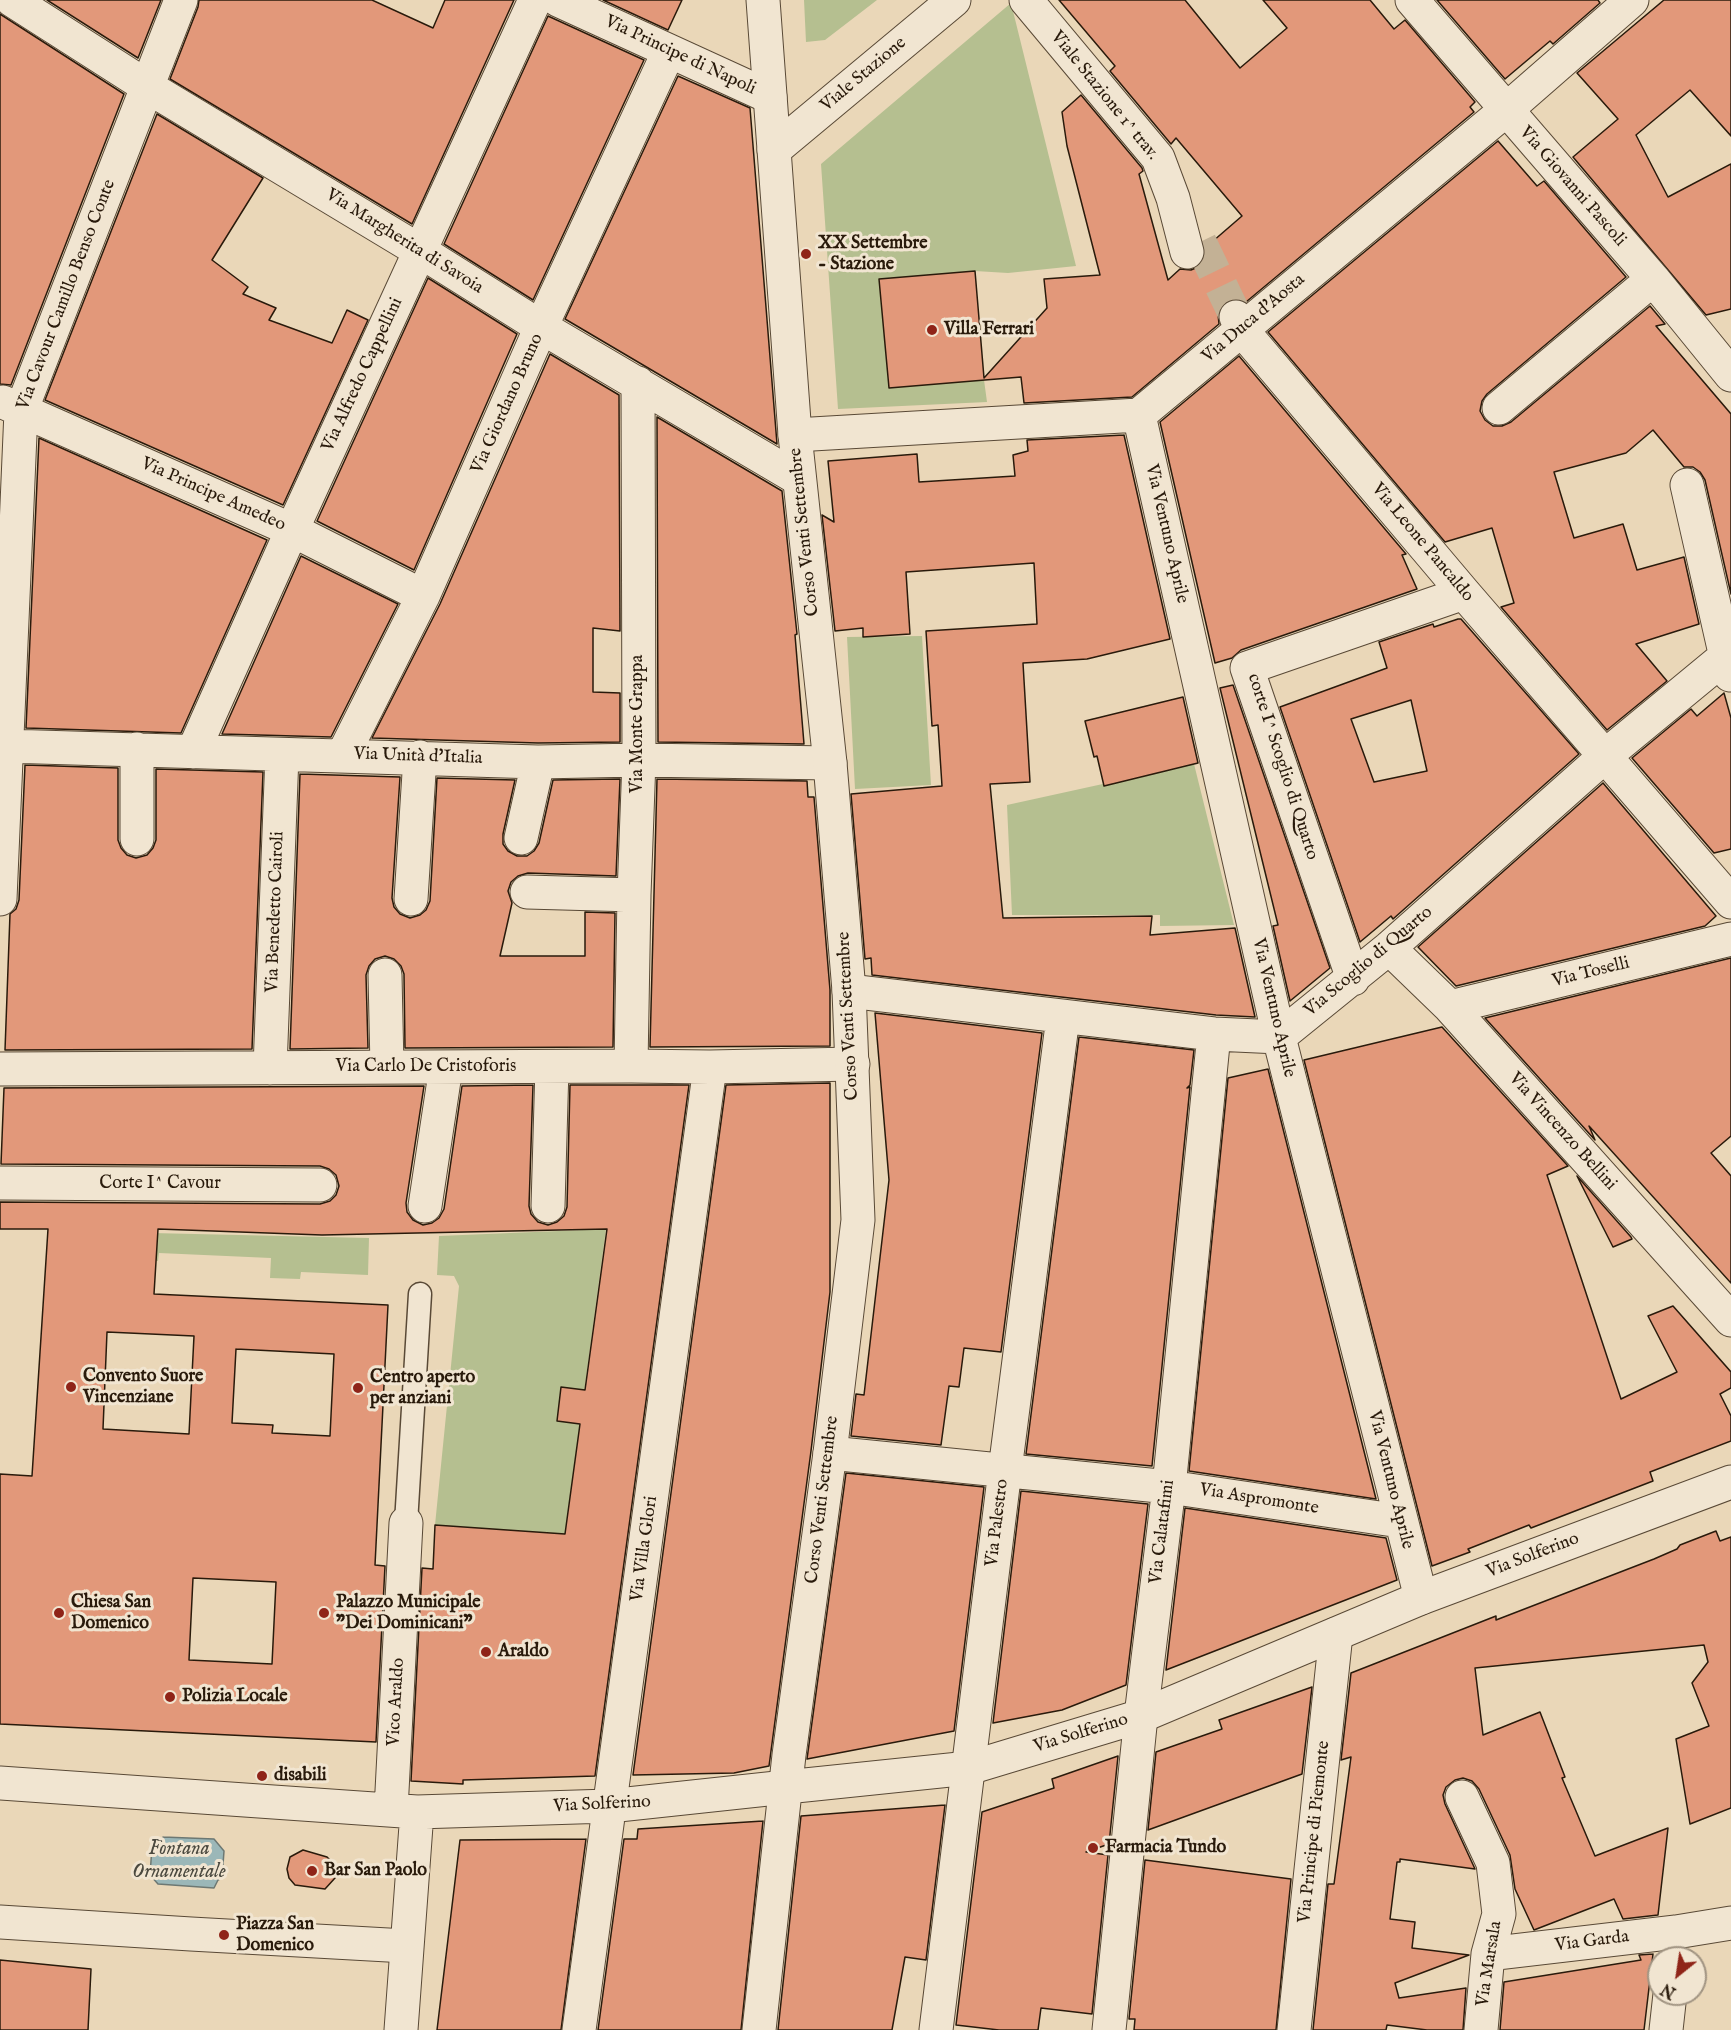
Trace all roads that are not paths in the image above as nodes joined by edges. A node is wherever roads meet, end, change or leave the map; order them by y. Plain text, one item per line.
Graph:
1 (12, 0) edge
2 (181, 0) edge
3 (535, 0) edge
4 (558, 0) edge
5 (763, 0) edge
6 (954, 0) edge
7 (1026, 0) edge
8 (1412, 0) edge
9 (1632, 0) edge
10 (669, 51) junction
11 (148, 87) junction
12 (770, 97) junction
13 (1506, 110) junction
14 (774, 150) junction
15 (1194, 247) tunnel mouth
16 (420, 251) junction
17 (1653, 279) junction
18 (541, 327) junction
19 (1232, 327) junction
20 (1731, 375) edge
21 (638, 383) junction
22 (10, 406) edge
23 (1499, 408) dead end
24 (1139, 415) junction
25 (795, 435) junction
26 (799, 479) junction
27 (1687, 485) dead end
28 (292, 530) junction
29 (1464, 593) junction
30 (423, 596) junction
31 (1729, 663) edge
32 (6, 746) junction
33 (137, 749) junction
34 (193, 752) junction
35 (282, 754) junction
36 (343, 755) junction
37 (1605, 756) junction
38 (420, 757) junction
39 (639, 760) junction
40 (538, 762) junction
41 (830, 763) junction
42 (521, 838) dead end
43 (137, 839) dead end
44 (1, 852) edge
45 (527, 892) dead end
46 (634, 895) junction
47 (0, 899) edge
48 (411, 899) dead end
49 (1731, 902) edge
50 (1731, 939) edge
51 (1389, 948) junction
52 (385, 975) dead end
53 (1353, 979) junction
54 (849, 991) junction
55 (1450, 1007) junction
56 (1063, 1017) junction
57 (1214, 1034) junction
58 (1279, 1037) junction
59 (853, 1064) junction
60 (631, 1066) junction
61 (387, 1067) junction
62 (446, 1067) junction
63 (552, 1067) junction
64 (710, 1067) junction
65 (270, 1068) junction
66 (0, 1069) edge
67 (0, 1183) edge
68 (320, 1185) dead end
69 (425, 1206) dead end
70 (548, 1206) dead end
71 (420, 1294) dead end
72 (1731, 1320) edge
73 (830, 1453) junction
74 (1005, 1470) junction
75 (1731, 1482) edge
76 (1169, 1487) junction
77 (1400, 1521) junction
78 (406, 1522) joint
79 (1421, 1598) junction
80 (1336, 1634) junction
81 (1141, 1716) junction
82 (969, 1768) junction
83 (0, 1783) edge
84 (786, 1787) junction
85 (1462, 1797) dead end
86 (609, 1806) junction
87 (404, 1811) junction
88 (0, 1922) edge
89 (1731, 1923) edge
90 (1675, 1945) edge
91 (406, 1946) junction
92 (1488, 1954) junction
93 (1669, 2006) edge
94 (401, 2030) edge
95 (579, 2030) edge
96 (759, 2030) edge
97 (936, 2030) edge
98 (1109, 2030) edge
99 (1294, 2030) edge
100 (1481, 2030) edge
101 (1666, 2030) edge

1 - 11 street, Via Margherita di Savoia
2 - 11 street, Via Cavour Camillo Benso Conte
3 - 16 street, Via Alfredo Cappellini
4 - 10 street, Via Principe di Napoli
5 - 12 street, Corso Venti Settembre
6 - 14 street, Viale Stazione
7 - 15 street, Viale Stazione 1^ trav.
8 - 13 street, Via Giovanni Pascoli
9 - 13 street, Via Duca d'Aosta
10 - 12 street, Via Principe di Napoli
10 - 18 street, Via Giordano Bruno
11 - 16 street, Via Margherita di Savoia
11 - 22 street, Via Cavour Camillo Benso Conte
12 - 14 street, Corso Venti Settembre
13 - 17 street, Via Giovanni Pascoli
13 - 19 street, Via Duca d'Aosta
14 - 25 street, Corso Venti Settembre
16 - 18 street, Via Margherita di Savoia
16 - 28 street, Via Alfredo Cappellini
17 - 20 street, Via Giovanni Pascoli
17 - 23 street
18 - 21 street, Via Margherita di Savoia
18 - 30 street, Via Giordano Bruno
19 - 24 street, Via Duca d'Aosta
19 - 29 street, Via Leone Pancaldo
21 - 26 street, Via Margherita di Savoia
21 - 39 street, Via Monte Grappa
22 - 28 street, Via Principe Amedeo
22 - 32 street, Via Cavour Camillo Benso Conte
24 - 25 street
24 - 58 street, Via Ventuno Aprile
25 - 26 street, Corso Venti Settembre
26 - 41 street, Corso Venti Settembre
27 - 31 street
28 - 30 street, Via Principe Amedeo
28 - 34 street, Via Alfredo Cappellini
29 - 37 street, Via Leone Pancaldo
29 - 53 street, corte I^ Scoglio di Quarto
30 - 36 street, Via Giordano Bruno
31 - 37 street, Via Scoglio di Quarto
32 - 33 street, Via Unità d'Italia
32 - 44 street, Via Cavour Camillo Benso Conte
33 - 34 street, Via Unità d'Italia
33 - 43 street
34 - 35 street, Via Unità d'Italia
35 - 36 street, Via Unità d'Italia
35 - 65 street, Via Benedetto Cairoli
36 - 38 street, Via Unità d'Italia
37 - 49 street, Via Leone Pancaldo
37 - 51 street, Via Scoglio di Quarto
38 - 40 street, Via Unità d'Italia
38 - 48 street
39 - 40 street, Via Unità d'Italia
39 - 41 street, Via Unità d'Italia
39 - 46 street, Via Monte Grappa
40 - 42 street
41 - 54 street, Corso Venti Settembre
44 - 47 street, Via Cavour Camillo Benso Conte
45 - 46 street
46 - 60 street, Via Monte Grappa
50 - 55 street, Via Toselli
51 - 53 street, Via Scoglio di Quarto
51 - 55 street, Via Vincenzo Bellini
52 - 61 street
53 - 58 street, Via Scoglio di Quarto
54 - 56 street
54 - 59 street, Corso Venti Settembre
55 - 72 street, Via Vincenzo Bellini
56 - 57 street
56 - 74 street, Via Palestro
57 - 58 street
57 - 76 street, Via Calatafimi
58 - 77 street, Via Ventuno Aprile
59 - 64 street, Via Carlo De Cristoforis
59 - 73 street, Corso Venti Settembre
60 - 63 street, Via Carlo De Cristoforis
60 - 64 street, Via Carlo De Cristoforis
61 - 62 street, Via Carlo De Cristoforis
61 - 65 street, Via Carlo De Cristoforis
62 - 63 street, Via Carlo De Cristoforis
62 - 69 street
63 - 70 street
64 - 86 street, Via Villa Glori
65 - 66 street, Via Carlo De Cristoforis
67 - 68 street, Corte I^ Cavour
71 - 78 lane
73 - 74 street, Via Aspromonte
73 - 84 street, Corso Venti Settembre
74 - 76 street, Via Aspromonte
74 - 82 street, Via Palestro
75 - 79 street, Via Solferino
76 - 77 street, Via Aspromonte
76 - 81 street, Via Calatafimi
77 - 79 street, Via Ventuno Aprile
78 - 87 street, Vico Araldo
79 - 80 street, Via Solferino
80 - 81 street, Via Solferino
80 - 99 street, Via Principe di Piemonte
81 - 82 street, Via Solferino
81 - 98 street, Via Calatafimi
82 - 84 street, Via Solferino
82 - 97 street, Via Palestro
83 - 87 street
84 - 86 street, Via Solferino
84 - 96 street, Corso Venti Settembre
85 - 92 street, Via Marsala
86 - 87 street, Via Solferino
86 - 95 street, Via Villa Glori
87 - 91 street
88 - 91 street
89 - 90 street, Via Garda
90 - 92 street, Via Garda
91 - 94 street
92 - 100 street, Via Marsala
93 - 101 street

